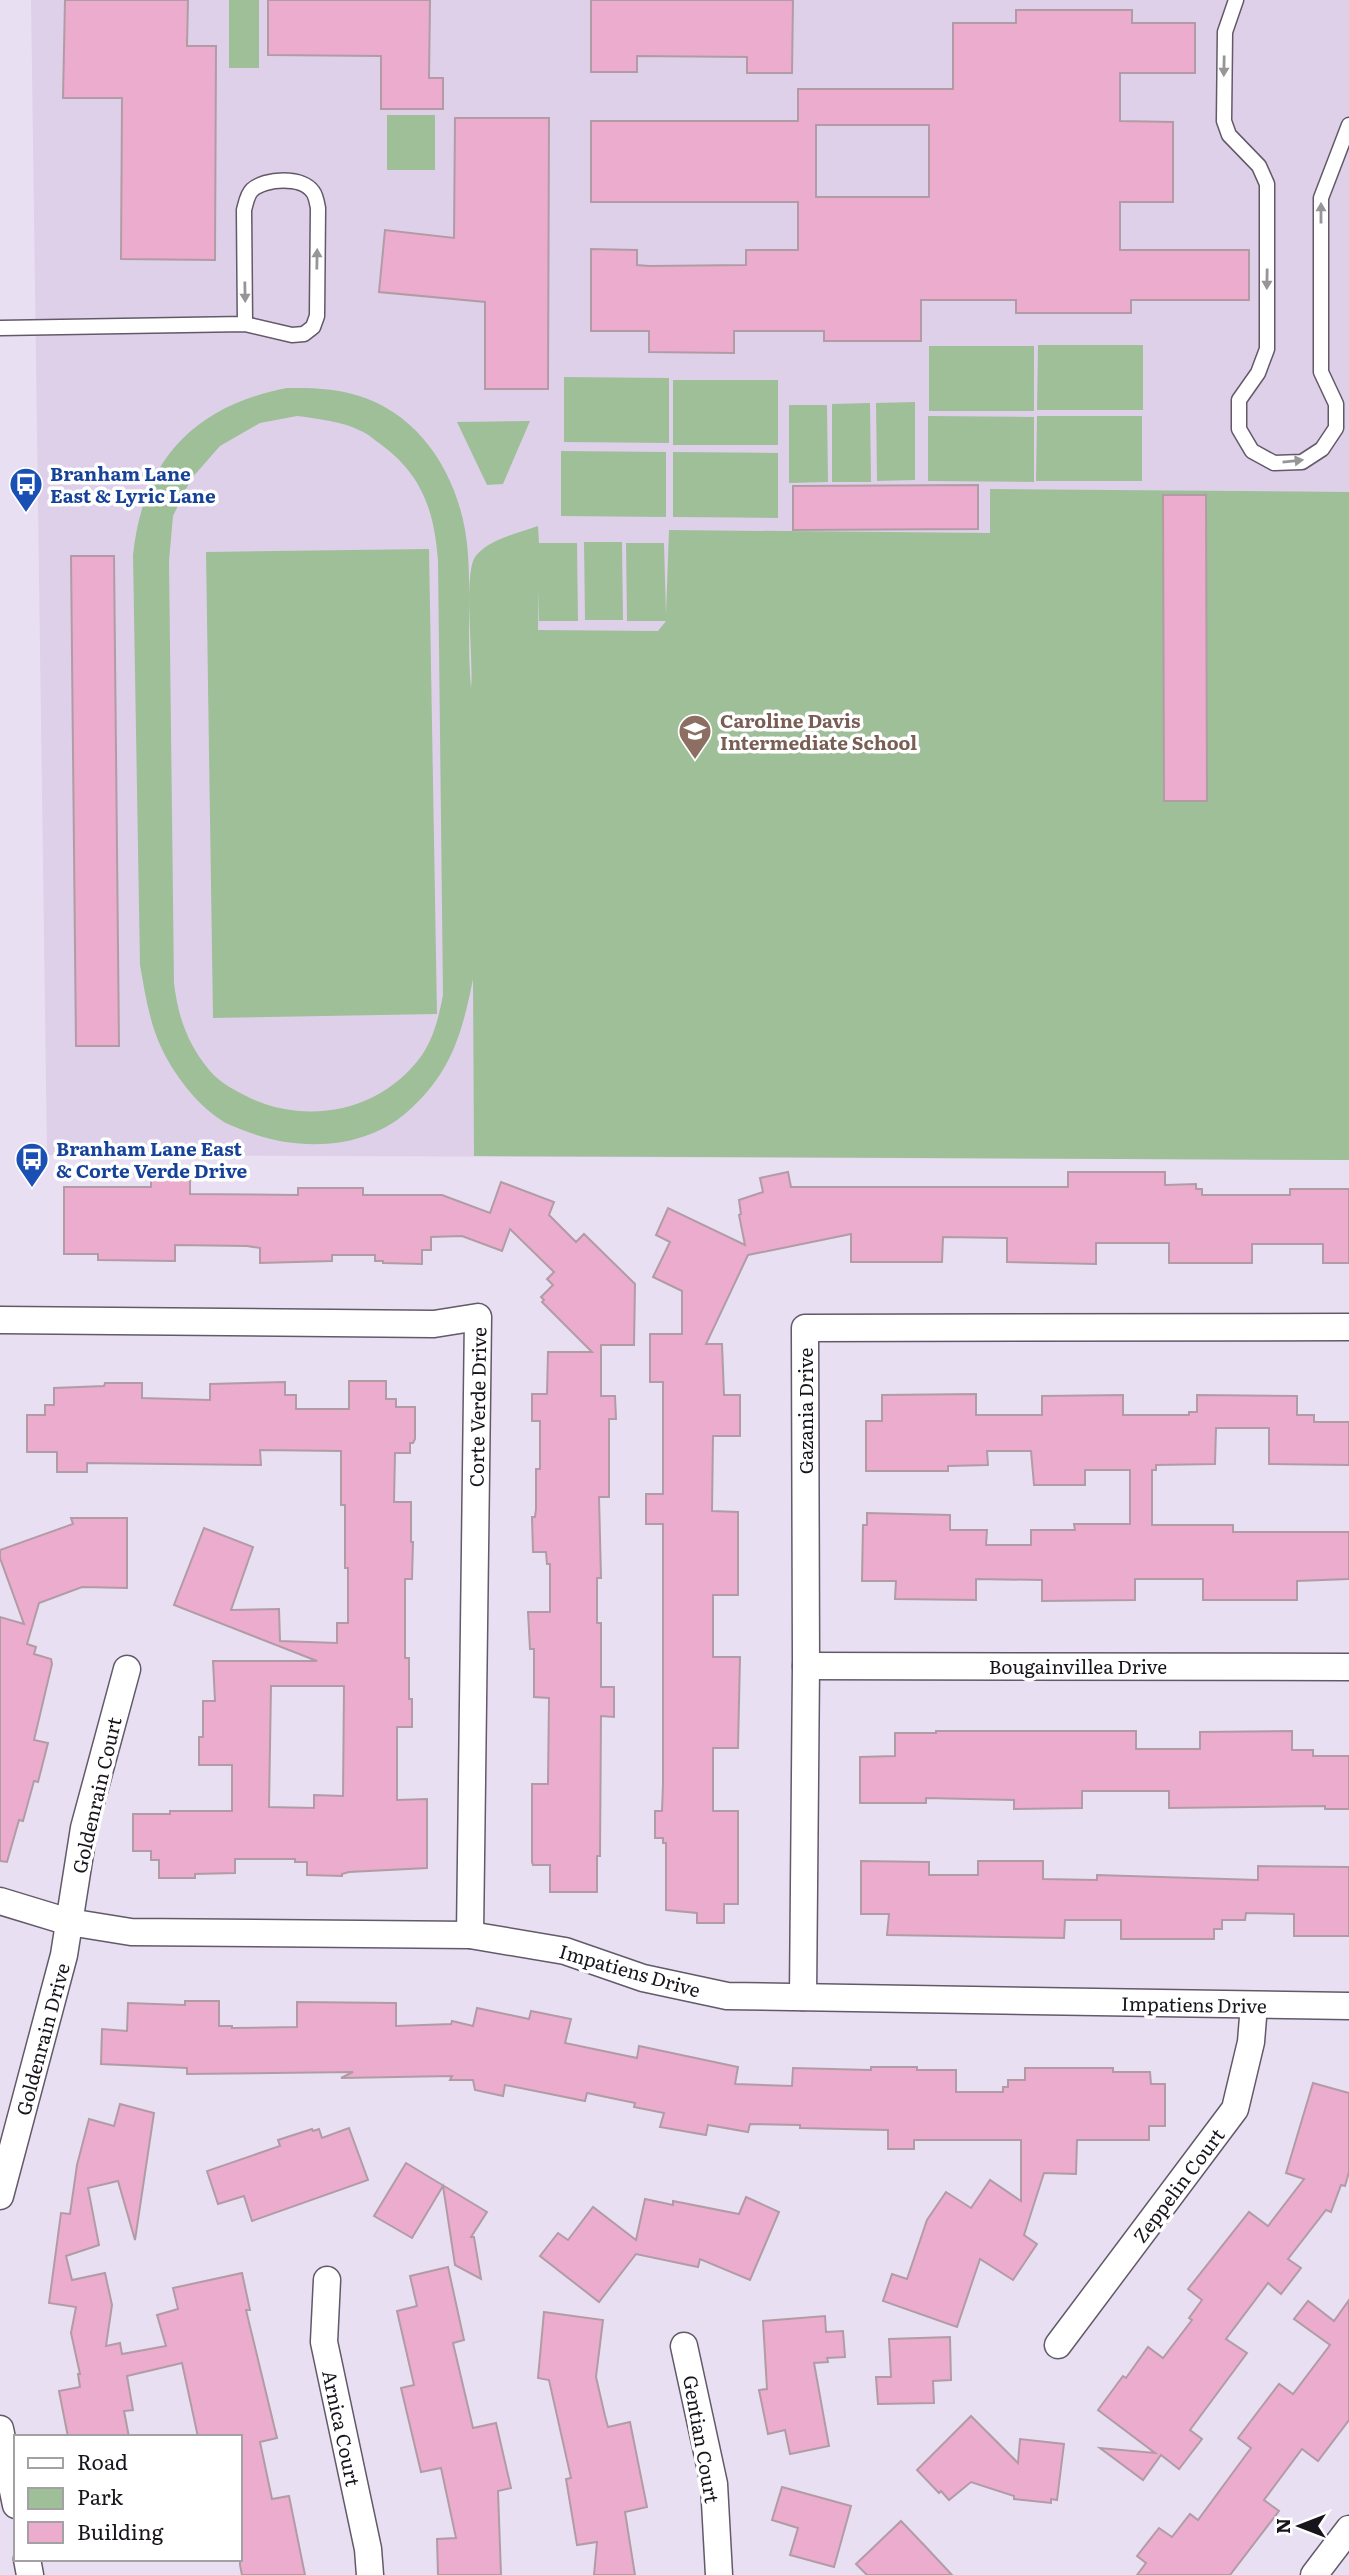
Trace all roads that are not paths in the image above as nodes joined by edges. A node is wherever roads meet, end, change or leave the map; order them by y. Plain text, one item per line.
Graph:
1 (1236, 0) edge
2 (1349, 125) edge
3 (246, 324) junction
4 (0, 328) edge
5 (0, 1320) edge
6 (1349, 1327) edge
7 (806, 1666) junction
8 (1349, 1667) edge
9 (127, 1669) dead end
10 (0, 1901) edge
11 (69, 1922) junction
12 (470, 1935) junction
13 (803, 1997) junction
14 (1254, 2005) junction
15 (1349, 2006) edge
16 (0, 2196) edge
17 (327, 2280) dead end
18 (1058, 2345) dead end
19 (684, 2346) dead end
20 (0, 2429) edge
21 (14, 2496) edge
22 (1349, 2529) edge
23 (370, 2575) edge
24 (719, 2575) edge
25 (1314, 2575) edge

1 -> 2 lane
3 -> 3 lane
3 - 4 lane
5 - 12 street, Corte Verde Drive
6 - 7 street, Gazania Drive
7 - 8 street, Bougainvillea Drive
7 - 13 street, Gazania Drive
9 - 11 street, Goldenrain Court
10 - 11 street, Impatiens Drive
11 - 12 street, Impatiens Drive
11 - 16 street, Goldenrain Drive
12 - 13 street, Impatiens Drive
13 - 14 street, Impatiens Drive
14 - 15 street, Impatiens Drive
14 - 18 street, Zeppelin Court
17 - 23 street, Arnica Court
19 - 24 street, Gentian Court
20 - 21 street
22 - 25 street

